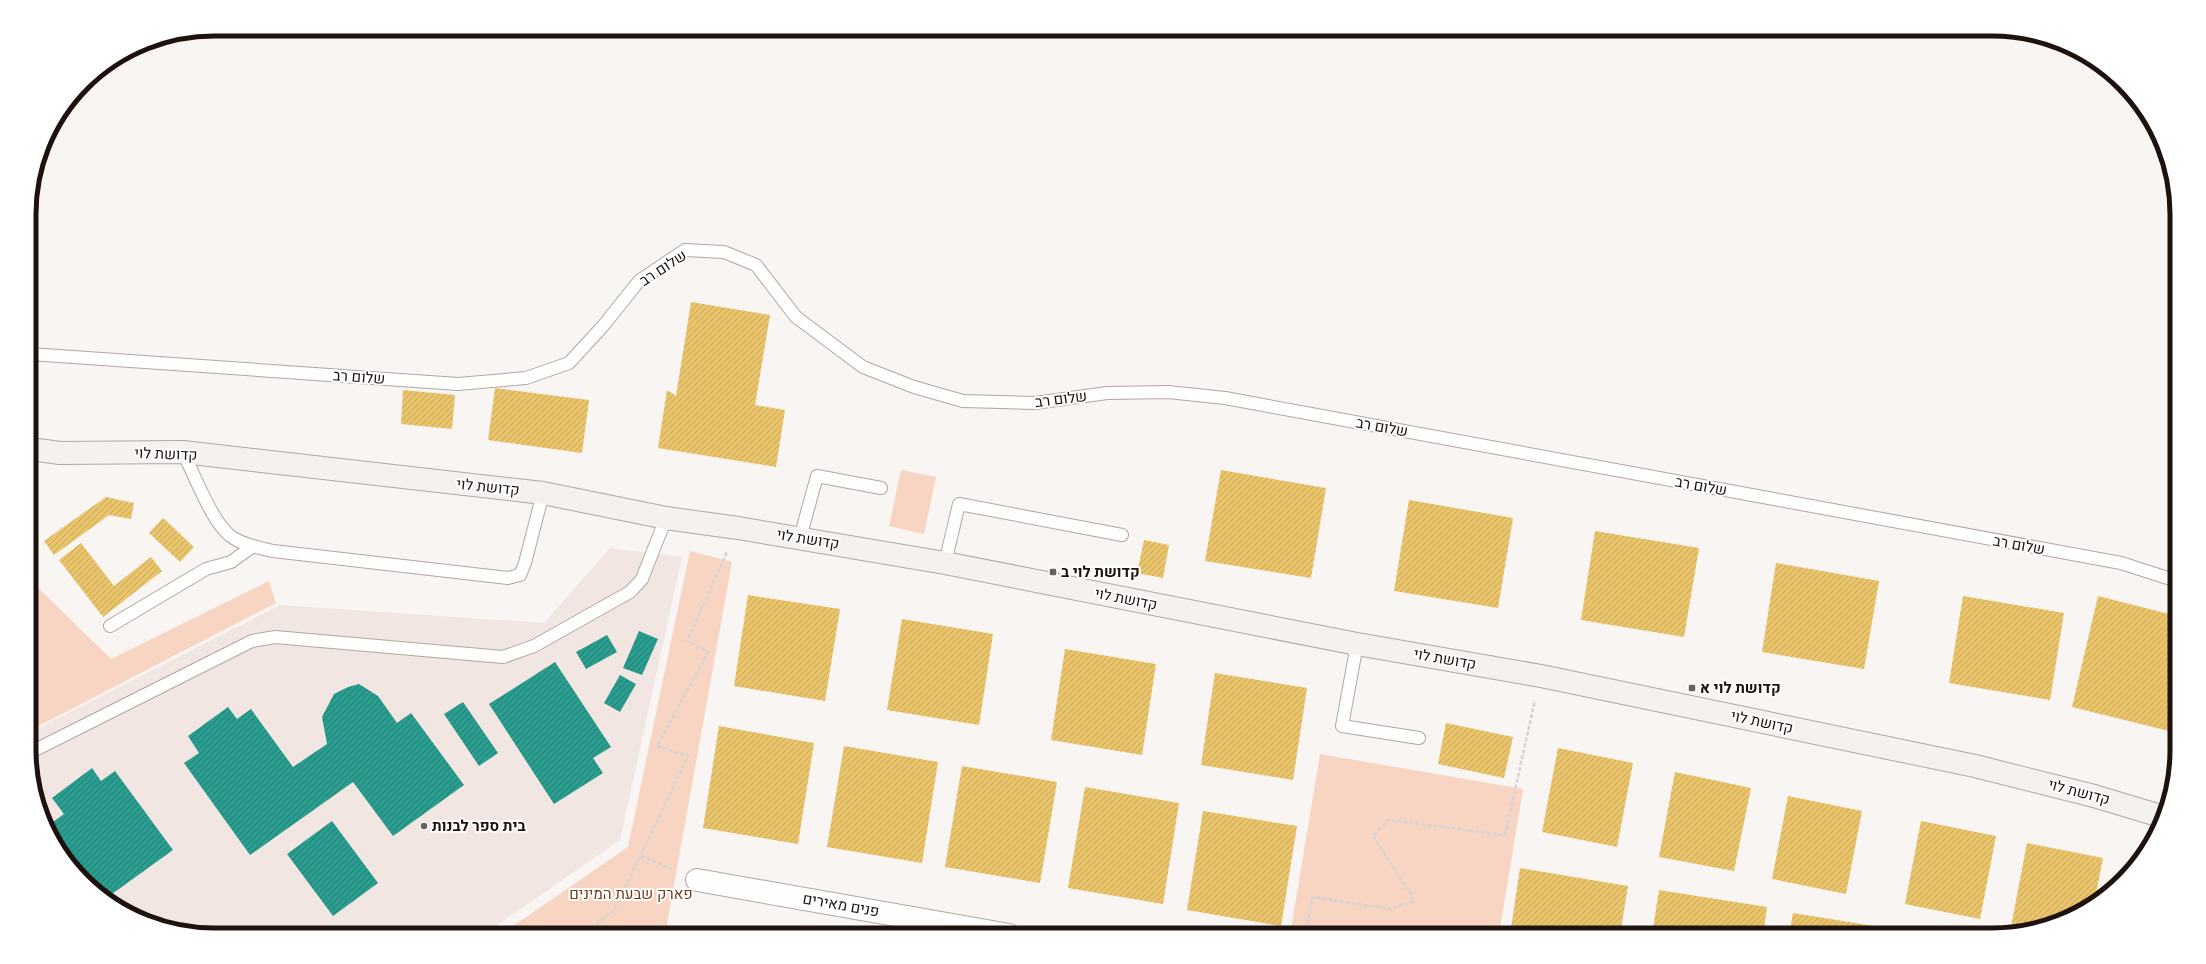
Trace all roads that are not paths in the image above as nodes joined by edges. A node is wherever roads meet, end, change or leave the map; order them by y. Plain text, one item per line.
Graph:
1 (36, 354) edge
2 (36, 450) edge
3 (184, 452) junction
4 (881, 488) dead end
5 (543, 493) junction
6 (666, 518) junction
7 (1122, 535) dead end
8 (800, 538) junction
9 (253, 546) junction
10 (945, 562) junction
11 (2170, 579) edge
12 (110, 626) dead end
13 (1357, 644) junction
14 (1419, 738) dead end
15 (36, 749) edge
16 (2157, 815) edge
17 (697, 880) road end
18 (969, 928) edge

1 - 11 lane, שלום רב
2 - 3 street, קדושת לוי
3 - 5 street, קדושת לוי
3 - 9 lane
4 - 8 lane
5 - 6 street, קדושת לוי
5 - 9 lane
6 - 8 street, קדושת לוי
6 - 15 lane
7 - 10 lane
8 - 10 street, קדושת לוי
9 - 12 lane
10 - 13 street, קדושת לוי
13 - 14 lane
13 - 16 street, קדושת לוי
17 - 18 street, פנים מאירים

